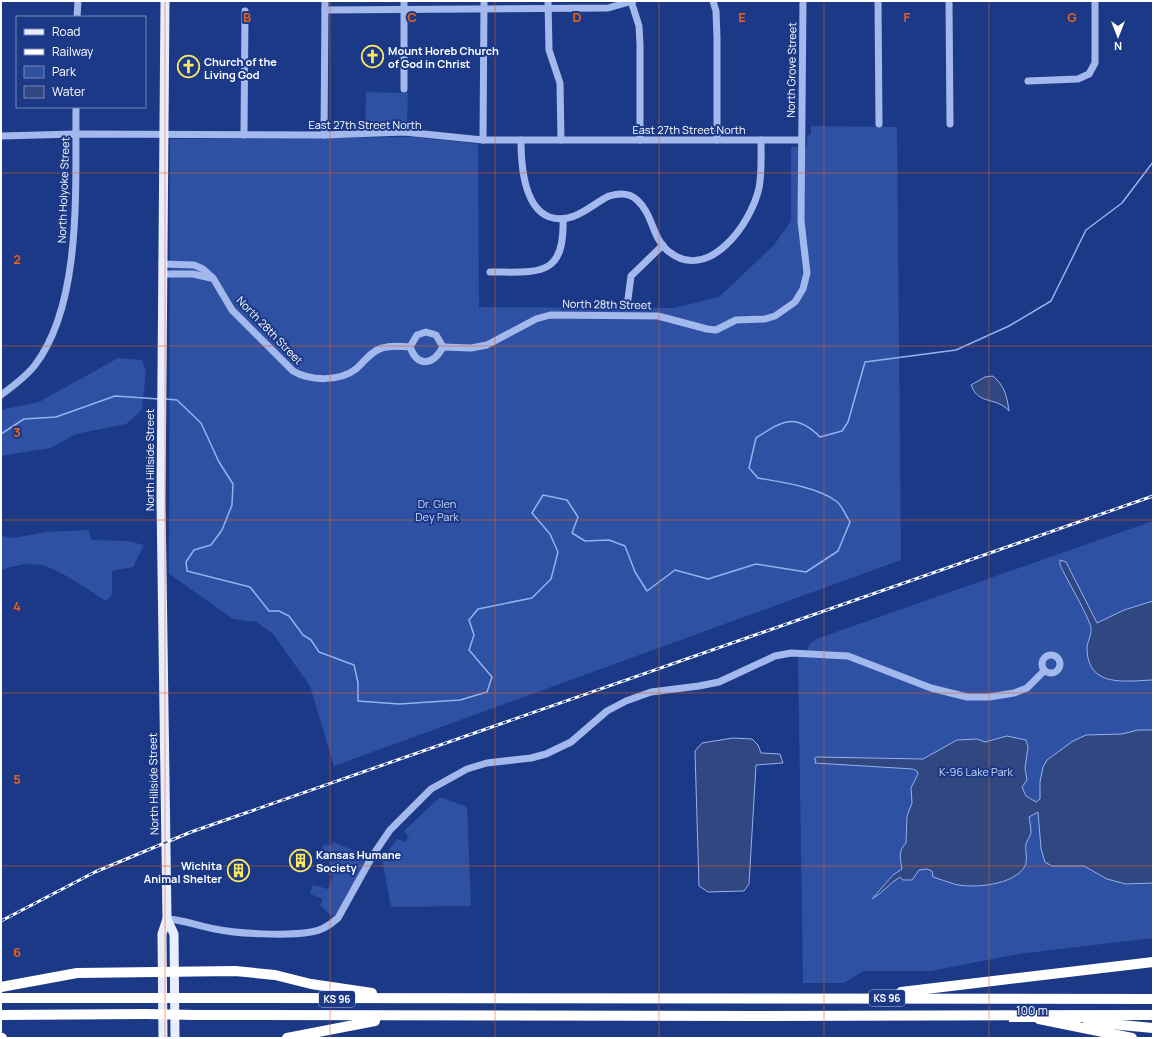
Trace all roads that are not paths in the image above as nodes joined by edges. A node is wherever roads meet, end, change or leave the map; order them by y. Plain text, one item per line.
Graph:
1 (78, 1) edge
2 (165, 1) edge
3 (325, 1) edge
4 (404, 1) edge
5 (484, 1) edge
6 (548, 1) edge
7 (632, 1) edge
8 (713, 1) edge
9 (803, 1) edge
10 (878, 1) edge
11 (949, 1) edge
12 (1095, 1) edge
13 (548, 9) junction
14 (245, 10) dead end
15 (325, 10) junction
16 (404, 10) junction
17 (484, 10) junction
18 (77, 16) edge
19 (1028, 81) dead end
20 (404, 89) dead end
21 (76, 108) edge
22 (879, 124) dead end
23 (950, 124) dead end
24 (76, 134) junction
25 (164, 134) junction
26 (244, 135) junction
27 (324, 135) junction
28 (1, 136) edge
29 (483, 140) junction
30 (521, 140) junction
31 (561, 140) junction
32 (640, 140) junction
33 (717, 140) junction
34 (761, 140) junction
35 (801, 140) junction
36 (563, 219) junction
37 (663, 245) junction
38 (162, 269) junction
39 (490, 272) dead end
40 (628, 299) dead end
41 (410, 346) junction
42 (444, 348) junction
43 (1, 395) edge
44 (1044, 671) dead end
45 (167, 919) junction
46 (1153, 962) edge
47 (162, 971) junction
48 (174, 971) junction
49 (1, 987) edge
50 (1153, 996) edge
51 (1, 998) edge
52 (836, 998) junction
53 (1106, 999) junction
54 (1153, 999) edge
55 (480, 1000) junction
56 (1153, 1014) edge
57 (1, 1015) edge
58 (427, 1016) junction
59 (991, 1016) junction
60 (1072, 1025) junction
61 (1153, 1028) edge
62 (163, 1038) edge
63 (175, 1038) edge
64 (287, 1038) edge
65 (1132, 1038) edge

1 - 18 street
2 - 25 main road, North Hillside Street
3 - 15 street
4 - 16 street
5 - 17 street
6 - 13 street
7 - 13 street
7 - 32 street
8 - 33 street
9 - 35 street, North Grove Street
10 - 22 street
11 - 23 street
12 - 19 street
13 - 17 street
13 - 31 street
14 - 26 street
15 - 16 street
15 - 27 street
16 - 17 street
16 - 20 street
17 - 29 street
21 - 24 street, North Holyoke Street
24 - 25 street, East 27th Street North
24 - 28 street, East 27th Street North
24 - 43 street, North Holyoke Street
25 - 26 street, East 27th Street North
25 - 38 main road, North Hillside Street
26 - 27 street, East 27th Street North
27 - 29 street, East 27th Street North
29 - 30 street, East 27th Street North
30 - 31 street, East 27th Street North
30 - 36 street
31 - 32 street, East 27th Street North
32 - 33 street, East 27th Street North
33 - 34 street, East 27th Street North
34 - 35 street, East 27th Street North
34 - 37 street
35 - 42 street, North 28th Street
36 - 37 street
36 - 39 street
37 - 40 street
38 - 41 street, North 28th Street
38 - 45 main road, North Hillside Street
41 - 42 street
41 - 42 street
44 - 45 street
45 - 47 main road, North Hillside Street
45 - 48 main road, North Hillside Street
46 - 52 highway
47 - 48 highway
47 - 49 highway
47 - 62 main road, North Hillside Street
48 - 55 highway
48 - 63 main road, North Hillside Street
50 - 53 highway
51 - 55 highway, KS 96, bridge
52 - 53 highway, KS 96
52 - 55 highway, KS 96
53 - 54 highway, KS 96
56 - 59 highway, KS 96
57 - 58 highway, KS 96, bridge
58 - 59 highway, KS 96
58 - 64 highway
59 - 60 highway
60 - 61 highway
60 - 65 highway

